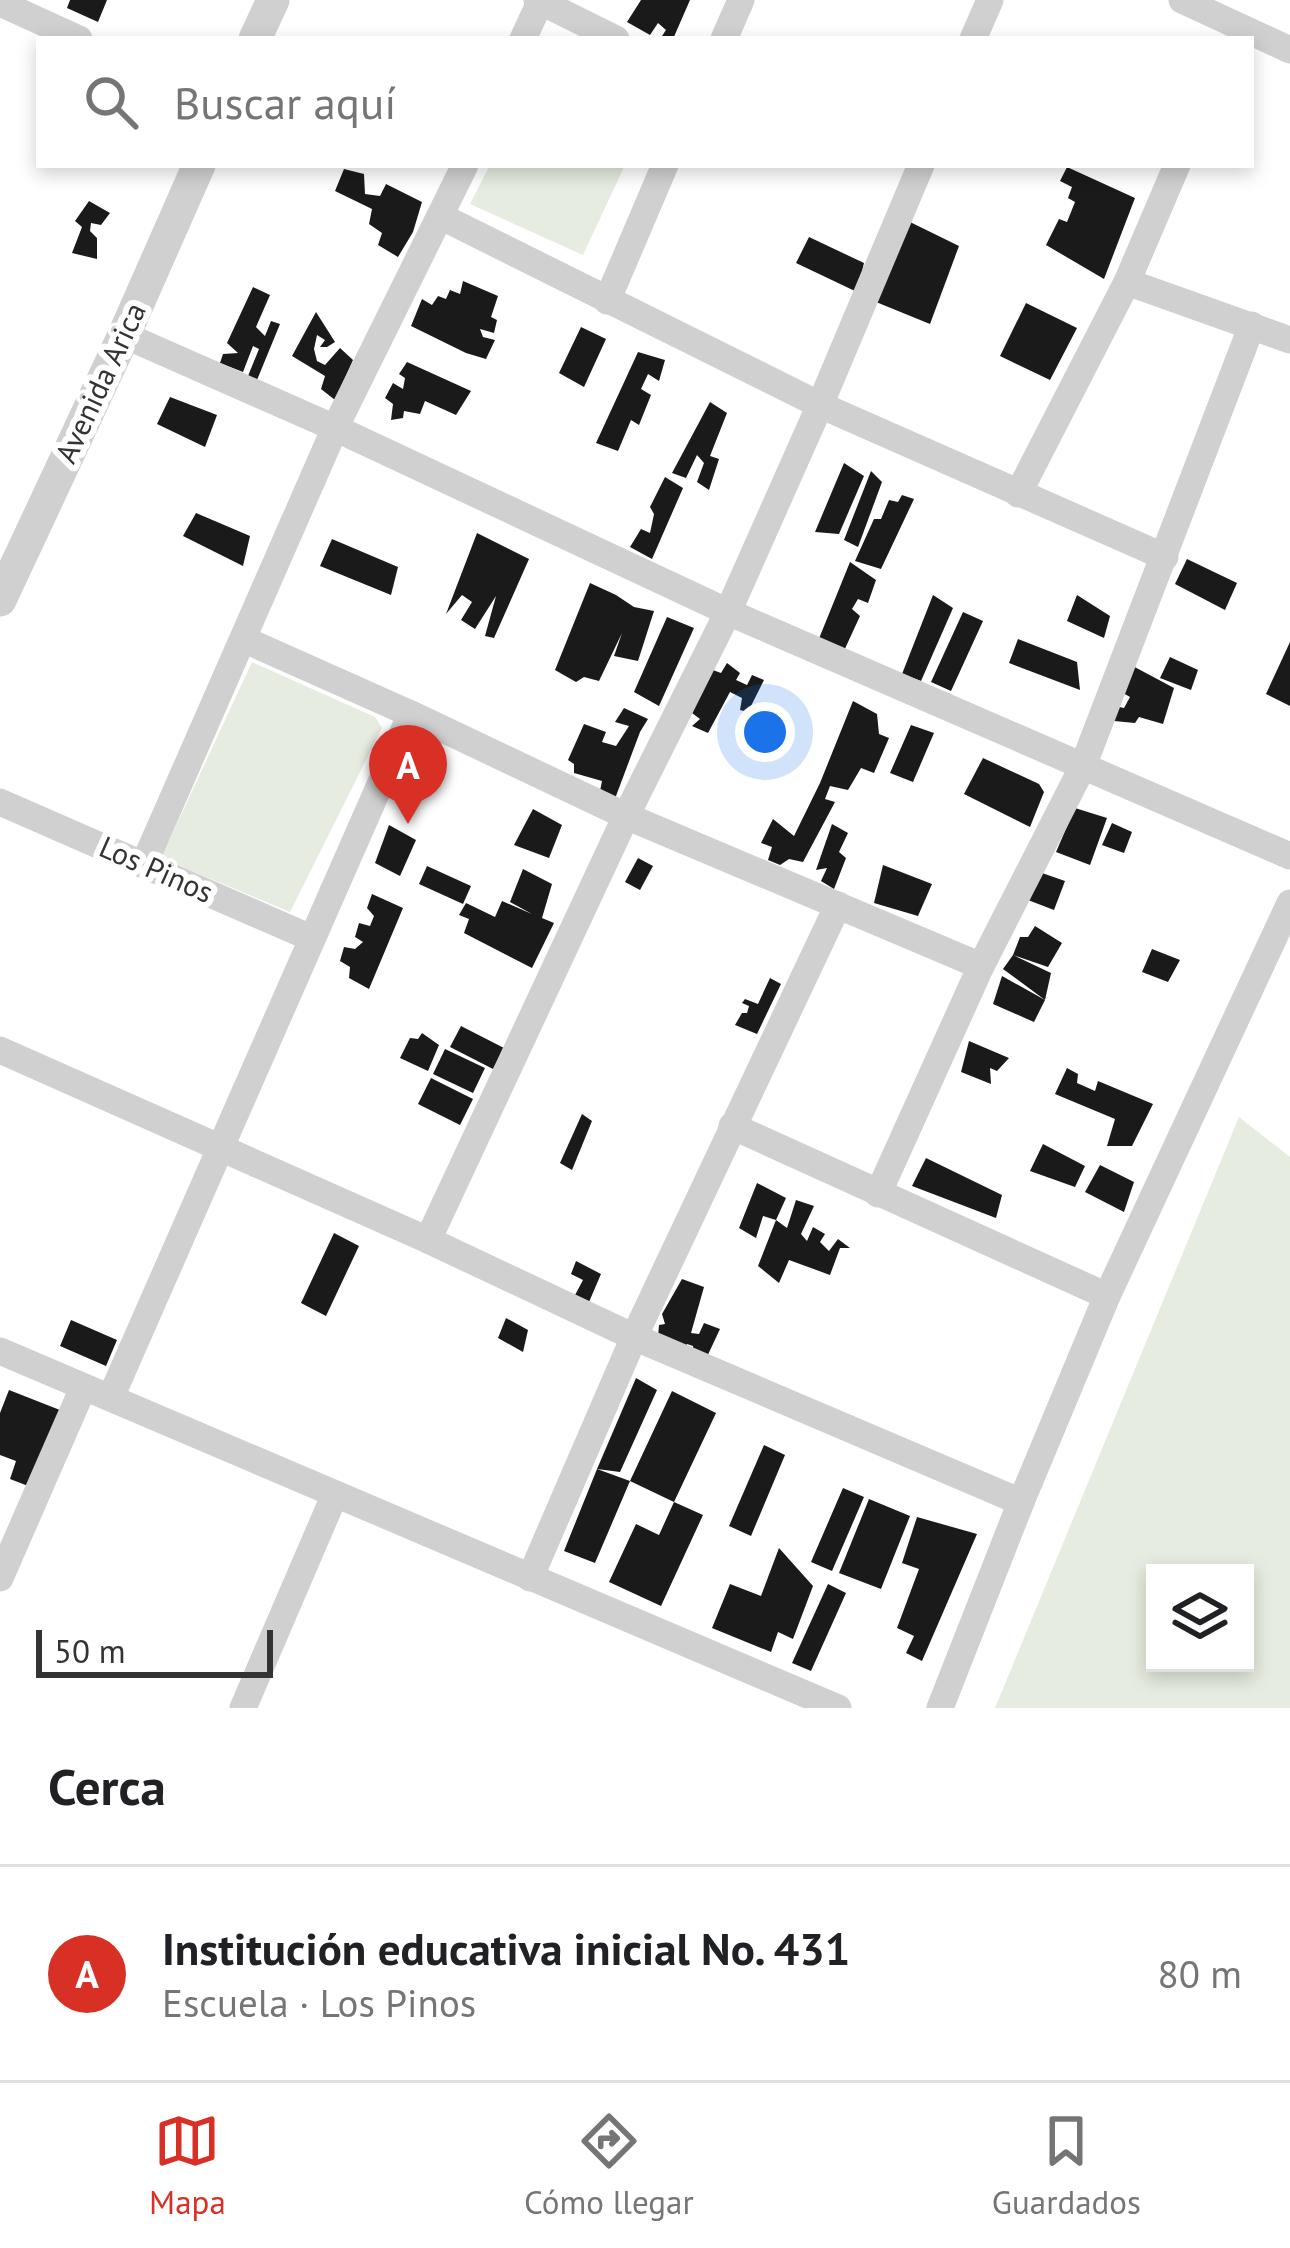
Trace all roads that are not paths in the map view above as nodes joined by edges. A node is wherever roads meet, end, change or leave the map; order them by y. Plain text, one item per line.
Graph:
1 (273, 0) edge
2 (741, 0) edge
3 (990, 0) edge
4 (1182, 0) edge
5 (538, 1) edge
6 (0, 3) edge
7 (1233, 20) edge
8 (72, 36) edge
9 (256, 36) edge
10 (524, 36) edge
11 (610, 36) edge
12 (725, 36) edge
13 (974, 36) edge
14 (1290, 50) edge
15 (198, 168) edge
16 (464, 168) edge
17 (664, 168) edge
18 (919, 168) edge
19 (1176, 168) edge
20 (442, 217) junction
21 (1127, 283) junction
22 (607, 301) junction
23 (1252, 325) junction
24 (124, 335) junction
25 (1290, 340) edge
26 (820, 405) junction
27 (335, 428) junction
28 (1018, 494) junction
29 (1165, 557) junction
30 (9, 558) edge
31 (0, 601) edge
32 (728, 612) junction
33 (243, 639) junction
34 (411, 714) junction
35 (1084, 766) junction
36 (0, 802) edge
37 (626, 816) junction
38 (1290, 856) edge
39 (144, 864) junction
40 (1290, 903) edge
41 (838, 905) junction
42 (311, 938) junction
43 (981, 966) junction
44 (0, 1050) edge
45 (732, 1126) junction
46 (220, 1148) junction
47 (878, 1194) junction
48 (428, 1240) junction
49 (1107, 1296) junction
50 (634, 1337) junction
51 (0, 1351) edge
52 (82, 1388) junction
53 (111, 1397) junction
54 (335, 1494) junction
55 (1021, 1502) junction
56 (0, 1578) edge
57 (530, 1578) junction
58 (243, 1708) edge
59 (838, 1708) edge
60 (940, 1708) edge

1 - 9 street
2 - 12 street
3 - 13 street
4 - 7 street
5 - 10 street
5 - 11 street
6 - 8 street
7 - 14 street
15 - 24 street, Avenida Arica
16 - 20 street
17 - 22 street
18 - 26 street
19 - 21 street
20 - 22 street
20 - 27 street
21 - 23 street
21 - 28 street
22 - 26 street
23 - 25 street
23 - 29 street
24 - 27 street
24 - 30 street, Avenida Arica
26 - 28 street
26 - 32 street
27 - 32 street
27 - 33 street
28 - 29 street
29 - 35 street
30 - 31 street, Avenida Arica
32 - 35 street
32 - 37 street
33 - 34 street
33 - 39 street
34 - 37 street
34 - 42 street
35 - 38 street
35 - 43 street
36 - 39 street, Los Pinos
37 - 41 street
37 - 48 street
39 - 42 street, Los Pinos
40 - 49 street
41 - 43 street
41 - 45 street
42 - 46 street
43 - 47 street
44 - 46 street
45 - 47 street
45 - 50 street
46 - 48 street
46 - 53 street
47 - 49 street
48 - 50 street
49 - 55 street
50 - 55 street
50 - 57 street
51 - 52 street
52 - 53 street
52 - 56 street
53 - 54 street
54 - 57 street
54 - 58 street
55 - 60 street
57 - 59 street

